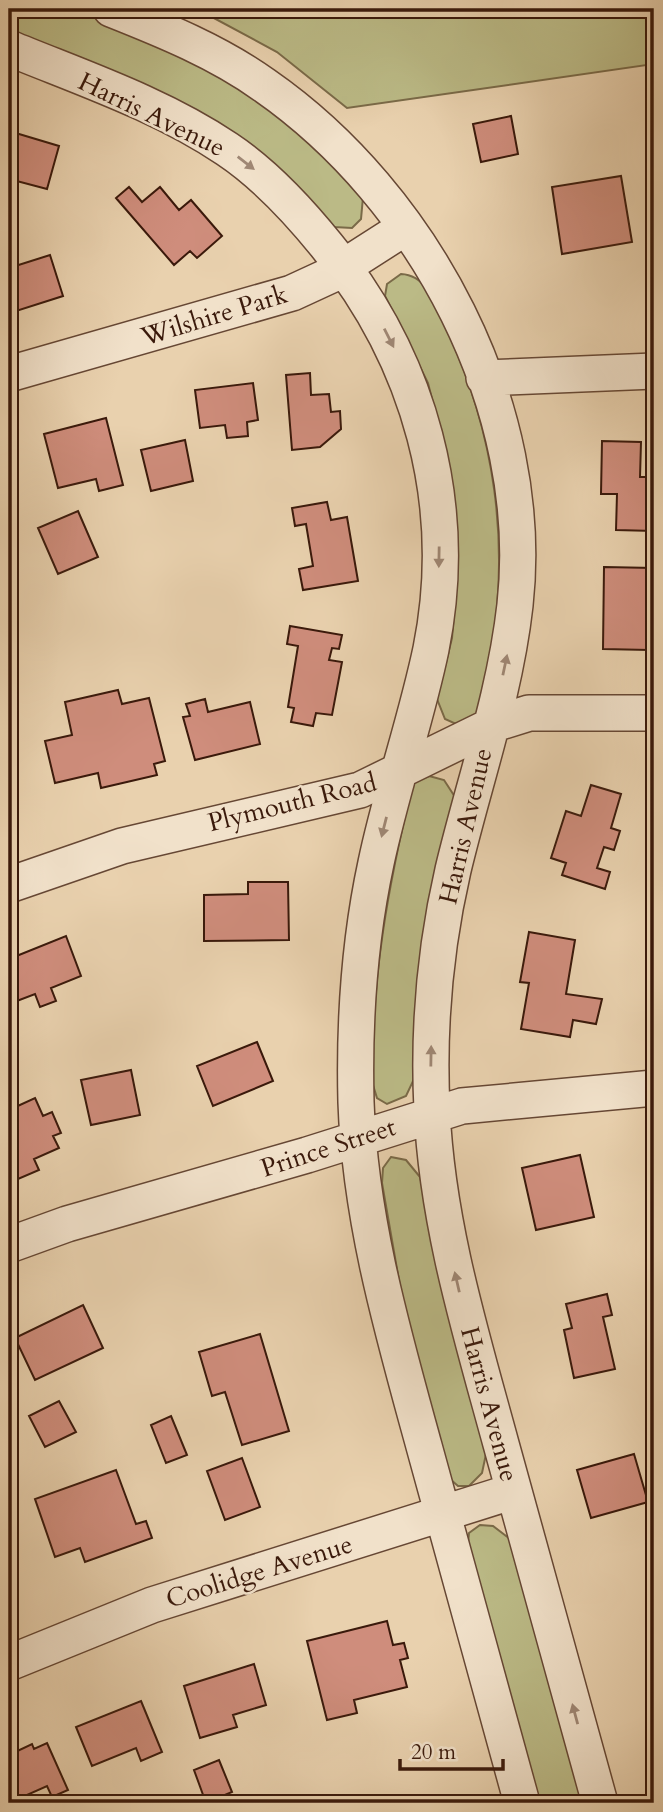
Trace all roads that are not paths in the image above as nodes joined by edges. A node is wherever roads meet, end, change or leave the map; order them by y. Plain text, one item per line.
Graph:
1 (111, 9) edge
2 (9, 48) edge
3 (407, 227) junction
4 (344, 267) junction
5 (654, 371) edge
6 (9, 374) edge
7 (484, 378) junction
8 (654, 713) edge
9 (489, 727) junction
10 (399, 772) junction
11 (9, 885) edge
12 (654, 1088) edge
13 (432, 1114) junction
14 (358, 1138) junction
15 (9, 1245) edge
16 (514, 1492) junction
17 (443, 1514) junction
18 (9, 1663) edge
19 (522, 1803) edge
20 (600, 1803) edge

1 - 3 street, Harris Avenue
2 -> 4 street, Harris Avenue
3 - 4 street, Wilshire Park
3 - 7 street, Harris Avenue
4 - 6 street, Wilshire Park
4 -> 10 street, Harris Avenue
5 - 7 street
9 -> 7 street, Harris Avenue
8 - 9 street, Plymouth Road
9 - 10 street, Plymouth Road
13 -> 9 street, Harris Avenue
10 - 11 street, Plymouth Road
10 -> 14 street, Harris Avenue
12 - 13 street, Prince Street
13 - 14 street, Prince Street
16 -> 13 street, Harris Avenue
14 - 15 street, Prince Street
14 - 17 street, Harris Avenue
16 - 17 street, Coolidge Avenue
20 -> 16 street, Harris Avenue
17 - 18 street, Coolidge Avenue
17 - 19 street, Harris Avenue

